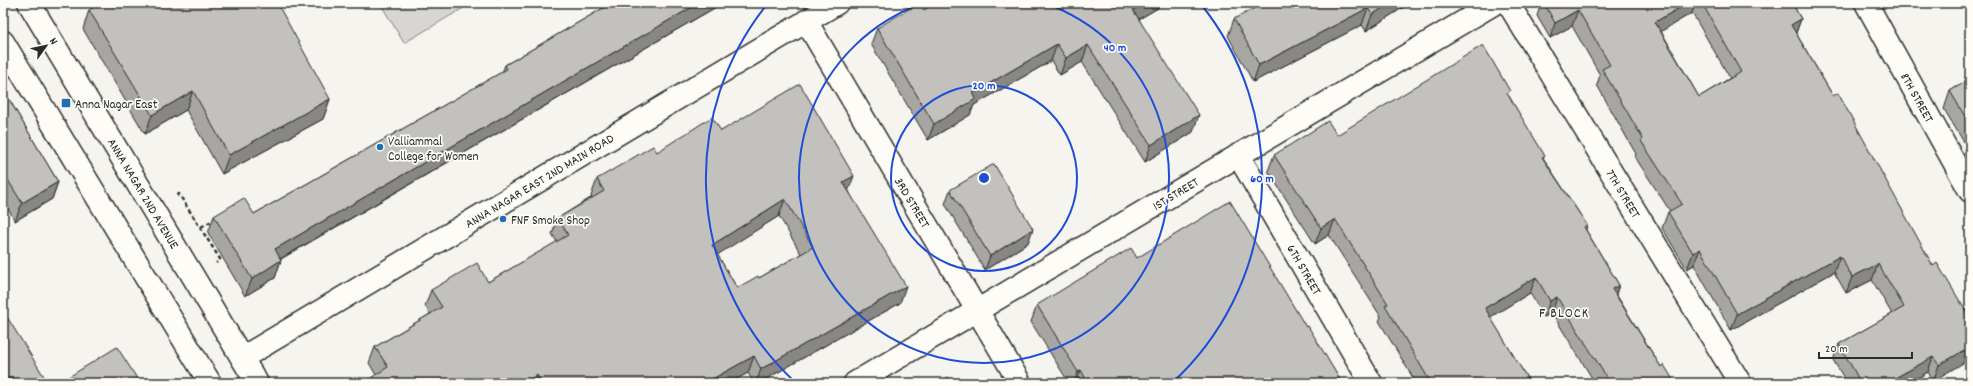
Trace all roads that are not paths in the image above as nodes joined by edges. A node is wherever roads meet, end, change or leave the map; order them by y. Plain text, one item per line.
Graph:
1 (29, 3) edge
2 (837, 3) edge
3 (1495, 3) edge
4 (1508, 3) edge
5 (1866, 3) edge
6 (806, 21) junction
7 (3, 42) edge
8 (1238, 156) junction
9 (1970, 191) edge
10 (977, 310) junction
11 (242, 358) junction
12 (210, 383) edge
13 (257, 383) edge
14 (855, 383) edge
15 (1020, 383) edge
16 (1371, 383) edge
17 (1740, 383) edge

1 - 11 street, ANNA NAGAR 2ND AVENUE
2 - 6 street, ANNA NAGAR EAST 2ND MAIN ROAD
3 - 8 street, 1ST STREET
4 - 17 street, 7TH STREET
5 - 9 street, 8TH STREET
6 - 10 street, 3RD STREET
6 - 11 street, ANNA NAGAR EAST 2ND MAIN ROAD
7 - 12 street
8 - 10 street, 1ST STREET
8 - 16 street, 6TH STREET
10 - 14 street, 1ST STREET
10 - 15 street, 3RD STREET
11 - 13 street, ANNA NAGAR 2ND AVENUE

